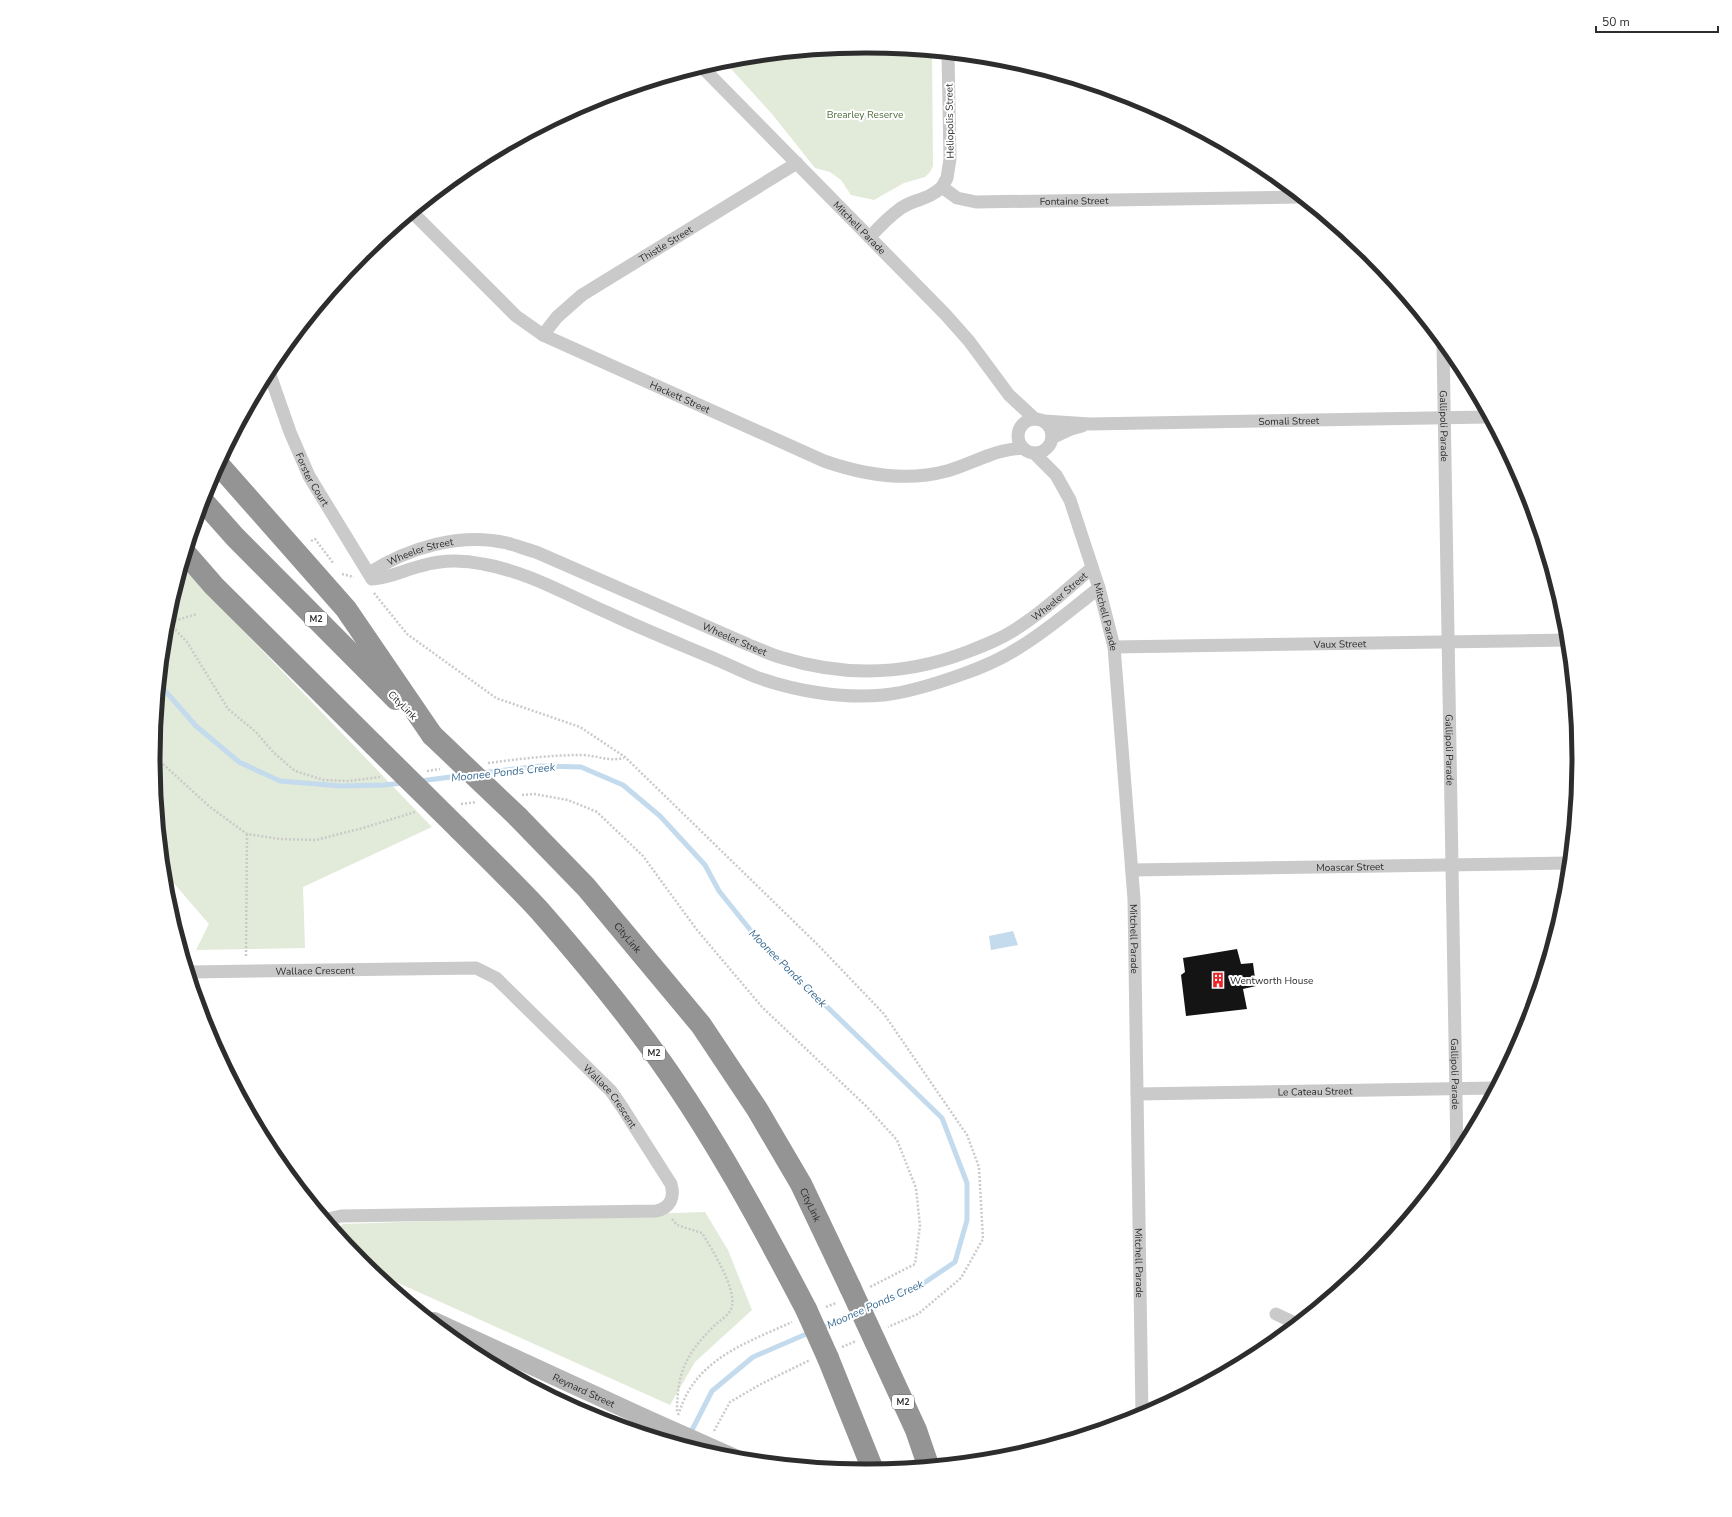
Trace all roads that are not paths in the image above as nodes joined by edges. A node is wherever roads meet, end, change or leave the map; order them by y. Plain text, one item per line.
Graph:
1 (948, 58) edge
2 (707, 72) edge
3 (797, 163) junction
4 (942, 187) junction
5 (1292, 197) edge
6 (416, 216) edge
7 (870, 237) junction
8 (543, 335) junction
9 (1444, 355) edge
10 (272, 379) edge
11 (1009, 395) junction
12 (1483, 417) edge
13 (1445, 418) junction
14 (1040, 420) junction
15 (1090, 424) junction
16 (1019, 430) junction
17 (1052, 441) junction
18 (1028, 450) junction
19 (990, 454) junction
20 (223, 469) edge
21 (1056, 475) junction
22 (208, 506) edge
23 (190, 559) edge
24 (1092, 568) junction
25 (370, 576) junction
26 (1099, 588) junction
27 (1561, 640) edge
28 (1448, 642) junction
29 (1114, 648) junction
30 (432, 735) junction
31 (1563, 863) edge
32 (1452, 865) junction
33 (1132, 870) junction
34 (194, 972) edge
35 (1490, 1088) edge
36 (1456, 1089) junction
37 (1137, 1094) junction
38 (1457, 1144) edge
39 (331, 1218) edge
40 (1276, 1314) dead end
41 (1291, 1321) edge
42 (453, 1330) edge
43 (1142, 1407) edge
44 (706, 1445) edge
45 (927, 1461) edge
46 (871, 1464) edge

1 - 4 street, Heliopolis Street
2 - 3 street, Mitchell Parade
3 - 7 street, Mitchell Parade
3 - 8 street, Thistle Street
4 - 5 street, Fontaine Street
4 - 7 street
6 - 8 street, Hackett Street
7 - 11 street, Mitchell Parade
8 - 19 street, Hackett Street
9 - 13 street, Gallipoli Parade
10 - 25 street, Forster Court
11 - 14 street, Mitchell Parade
11 - 16 street, Mitchell Parade
12 - 13 street, Somali Street
13 - 15 street, Somali Street
13 - 28 street, Gallipoli Parade
14 - 15 street, Somali Street
14 - 16 street
14 - 17 street
15 - 17 street, Somali Street
16 - 18 street
16 - 19 street, Hackett Street
17 - 18 street
17 - 21 street, Mitchell Parade
18 - 19 street, Hackett Street
18 - 21 street, Mitchell Parade
20 - 30 highway
21 - 24 street, Mitchell Parade
22 - 30 highway, CityLink / M2
23 - 46 highway, M2, bridge
24 - 25 street, Wheeler Street
24 - 26 street, Mitchell Parade
25 - 26 street, Wheeler Street
26 - 29 street, Mitchell Parade
27 - 28 street, Vaux Street
28 - 29 street, Vaux Street
28 - 32 street, Gallipoli Parade
29 - 33 street, Mitchell Parade
30 - 45 highway, CityLink / M2, bridge
31 - 32 street, Moascar Street
32 - 33 street, Moascar Street
32 - 36 street, Gallipoli Parade
33 - 37 street, Mitchell Parade
34 - 39 street, Wallace Crescent
35 - 36 street, Le Cateau Street
36 - 37 street, Le Cateau Street
36 - 38 street, Gallipoli Parade
37 - 43 street, Mitchell Parade
40 - 41 street
42 - 44 street, Reynard Street, bridge

